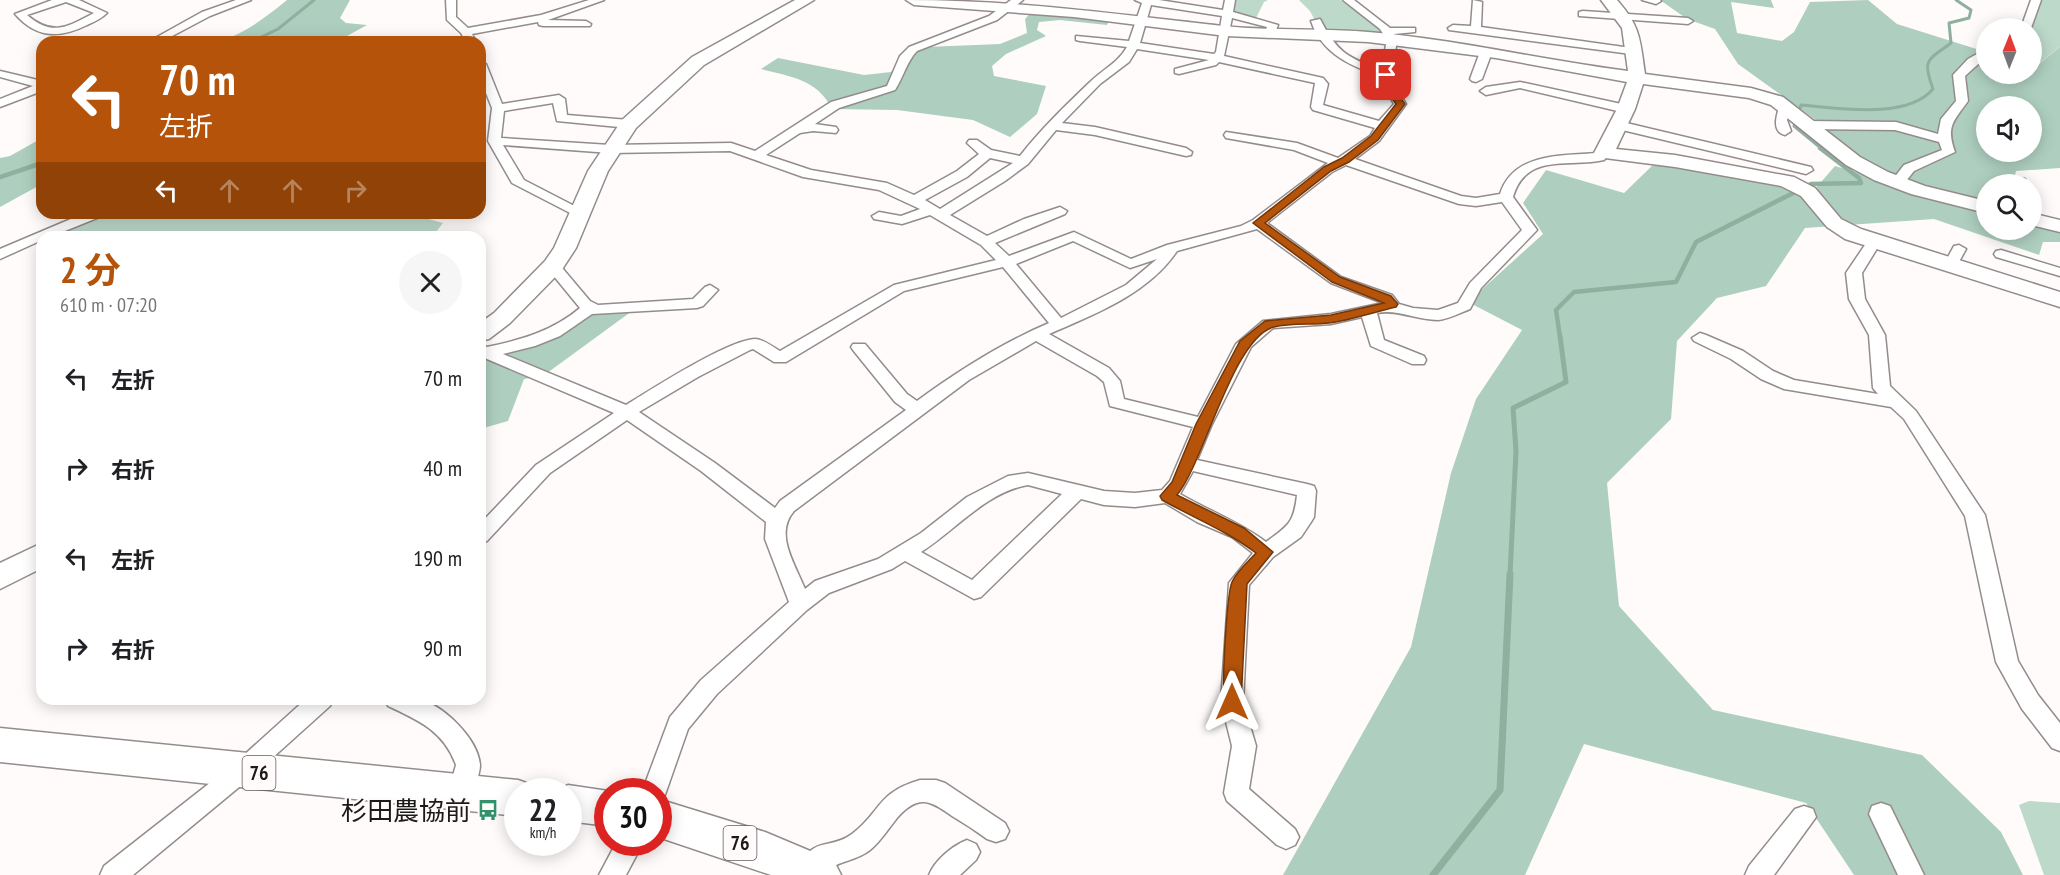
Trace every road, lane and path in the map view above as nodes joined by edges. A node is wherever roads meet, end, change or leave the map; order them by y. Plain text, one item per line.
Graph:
1 (63, 0) edge
2 (70, 0) edge
3 (246, 0) edge
4 (451, 0) edge
5 (599, 0) edge
6 (806, 0) edge
7 (914, 0) edge
8 (1145, 0) edge
9 (1230, 0) edge
10 (1348, 0) edge
11 (1609, 0) edge
12 (2036, 0) edge
13 (1478, 2) dead end
14 (1013, 3) edge
15 (1229, 13) junction
16 (1583, 14) dead end
17 (1625, 18) junction
18 (2030, 18) edge
19 (1140, 20) junction
20 (530, 21) junction
21 (1688, 21) dead end
22 (586, 24) dead end
23 (1274, 25) junction
24 (1317, 27) junction
25 (1476, 29) junction
26 (1411, 30) dead end
27 (1226, 31) junction
28 (1389, 35) junction
29 (164, 36) edge
30 (467, 36) edge
31 (472, 36) edge
32 (1080, 38) dead end
33 (1133, 46) junction
34 (1454, 48) junction
35 (1631, 51) junction
36 (1486, 52) junction
37 (1976, 58) edge
38 (1215, 59) junction
39 (1179, 71) dead end
40 (0, 74) edge
41 (1386, 75) junction
42 (1636, 77) junction
43 (486, 79) edge
44 (1476, 79) dead end
45 (36, 84) edge
46 (36, 88) edge
47 (1486, 91) dead end
48 (0, 103) edge
49 (498, 108) junction
50 (1626, 110) junction
51 (1794, 120) junction
52 (629, 124) junction
53 (1618, 125) junction
54 (1052, 126) junction
55 (1382, 126) junction
56 (795, 130) junction
57 (832, 130) dead end
58 (1230, 135) dead end
59 (1945, 140) junction
60 (494, 141) junction
61 (973, 144) dead end
62 (610, 149) junction
63 (1186, 152) dead end
64 (988, 153) junction
65 (1604, 153) junction
66 (757, 155) junction
67 (1023, 161) junction
68 (1342, 162) junction
69 (1802, 181) junction
70 (1897, 183) junction
71 (1506, 196) junction
72 (915, 200) junction
73 (1976, 204) edge
74 (1060, 211) dead end
75 (581, 213) junction
76 (935, 213) junction
77 (879, 216) dead end
78 (82, 219) edge
79 (2042, 222) edge
80 (1258, 223) junction
81 (2060, 226) edge
82 (52, 231) edge
83 (36, 237) edge
84 (986, 242) junction
85 (1874, 242) junction
86 (1172, 249) junction
87 (0, 255) edge
88 (2001, 255) dead end
89 (1007, 262) junction
90 (553, 266) junction
91 (2059, 270) edge
92 (710, 290) dead end
93 (2052, 298) edge
94 (1389, 306) junction
95 (590, 307) junction
96 (1368, 312) junction
97 (1057, 323) junction
98 (1036, 334) junction
99 (1700, 339) dead end
100 (486, 340) edge
101 (486, 345) edge
102 (486, 347) edge
103 (859, 347) dead end
104 (1418, 360) dead end
105 (1896, 402) junction
106 (918, 410) junction
107 (627, 412) junction
108 (1203, 424) junction
109 (1188, 464) junction
110 (1077, 491) junction
111 (1168, 496) junction
112 (776, 519) junction
113 (486, 530) edge
114 (905, 552) junction
115 (1266, 552) junction
116 (36, 557) edge
117 (1, 576) edge
118 (800, 604) junction
119 (315, 705) edge
120 (408, 705) edge
121 (2060, 741) edge
122 (0, 746) edge
123 (242, 771) junction
124 (659, 778) edge
125 (460, 793) junction
126 (504, 797) edge
127 (1881, 814) dead end
128 (1804, 817) dead end
129 (672, 822) edge
130 (996, 831) dead end
131 (1286, 837) dead end
132 (967, 852) dead end
133 (623, 856) edge
134 (815, 873) edge
135 (113, 875) edge
136 (612, 875) edge
137 (942, 875) edge
138 (1758, 875) edge
139 (1911, 875) edge

1 - 2 street
3 - 29 street
4 - 30 street
5 - 20 street
6 - 52 street
7 - 14 street
8 - 15 street
8 - 19 street
9 - 15 street
10 - 28 street
11 - 17 street
12 - 18 street
13 - 25 street
14 - 19 street
14 - 56 street
15 - 23 street
15 - 27 street
16 - 17 street
17 - 21 street
17 - 35 street
19 - 27 street
19 - 33 street
20 - 22 street
20 - 31 street
23 - 24 street
23 - 27 street
24 - 28 street
24 - 41 street
25 - 34 street
25 - 35 street
26 - 28 street
27 - 38 street
28 - 34 street
28 - 41 street
32 - 33 street
33 - 38 street
33 - 54 street
34 - 36 street
35 - 42 street
36 - 42 street
36 - 44 street
37 - 59 street
38 - 39 street
38 - 55 street
40 - 45 street
41 - 55 street
42 - 50 street
42 - 51 street
43 - 49 street
46 - 48 street
47 - 50 street
49 - 52 street
49 - 60 street
50 - 53 street
51 - 59 street
51 - 70 street
52 - 62 street
53 - 65 street
53 - 69 street
54 - 63 street
54 - 67 street
55 - 68 street
56 - 57 street
56 - 66 street
58 - 68 street
59 - 70 street
60 - 62 street
60 - 75 street
61 - 64 street
62 - 66 street
62 - 75 street
64 - 67 street
64 - 72 street
65 - 69 street
65 - 71 street
66 - 72 street
67 - 76 street
68 - 71 street
68 - 80 street
69 - 85 street
70 - 73 street
71 - 94 street
72 - 76 street
74 - 84 street
75 - 90 street
76 - 77 street
76 - 84 street
78 - 82 street
79 - 81 street
80 - 86 street
80 - 94 street
83 - 87 street
84 - 89 street
85 - 93 street
85 - 105 street
86 - 89 street
86 - 97 street
88 - 91 street
89 - 97 street
89 - 107 street
90 - 95 street
90 - 100 street
91 - 93 street
92 - 95 street
94 - 96 street
95 - 101 street
96 - 104 street
96 - 108 street
97 - 98 street
98 - 106 street
98 - 108 street
99 - 105 street
102 - 107 street
103 - 106 street
105 - 121 street
106 - 112 street
107 - 112 street
107 - 113 street
108 - 109 street
109 - 111 street
109 - 115 street
110 - 111 street
110 - 114 street
110 - 114 street
111 - 115 street
112 - 118 street
114 - 118 street
115 - 131 street
116 - 117 street
118 - 124 street
119 - 123 street
120 - 125 street
122 - 123 main road, 76
123 - 125 main road, 76
123 - 135 street
125 - 126 main road, 76
127 - 139 street
128 - 138 street
129 - 134 main road, 76
130 - 134 street
132 - 137 street
133 - 136 street

